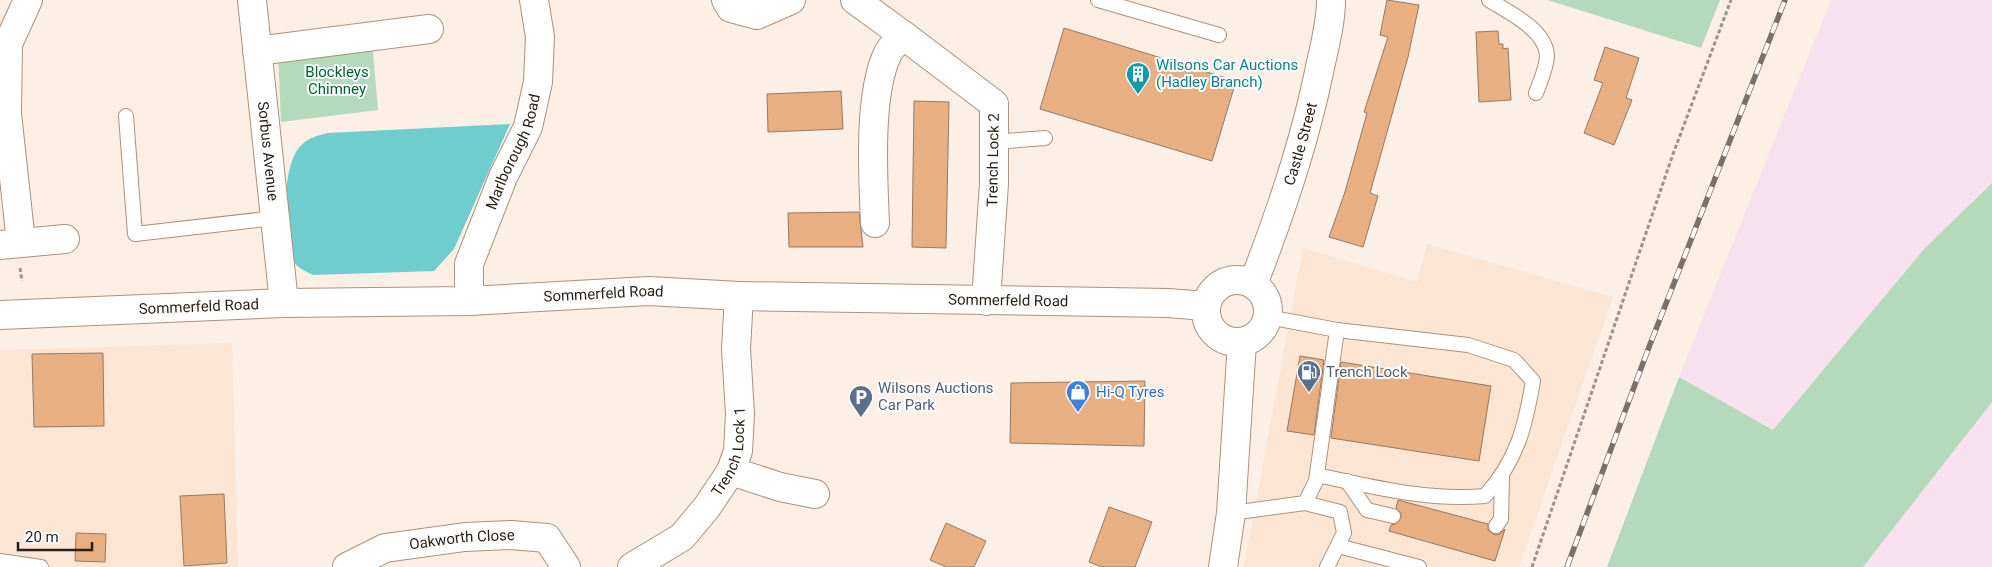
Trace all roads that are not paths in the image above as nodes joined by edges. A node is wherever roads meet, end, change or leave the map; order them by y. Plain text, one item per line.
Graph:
1 (28, 0) edge
2 (252, 0) edge
3 (534, 0) edge
4 (726, 0) edge
5 (791, 0) edge
6 (855, 0) edge
7 (1098, 0) edge
8 (1331, 0) edge
9 (1489, 0) edge
10 (429, 29) dead end
11 (903, 35) junction
12 (1219, 35) dead end
13 (257, 51) junction
14 (1536, 93) dead end
15 (126, 116) dead end
16 (1045, 138) dead end
17 (994, 142) junction
18 (275, 218) junction
19 (875, 223) dead end
20 (65, 238) dead end
21 (10, 244) edge
22 (1253, 284) junction
23 (739, 296) junction
24 (468, 301) junction
25 (986, 301) junction
26 (284, 303) junction
27 (1206, 306) junction
28 (0, 315) edge
29 (1268, 317) junction
30 (1336, 330) junction
31 (1242, 342) junction
32 (731, 471) junction
33 (1317, 475) junction
34 (1502, 477) junction
35 (1347, 481) junction
36 (814, 494) dead end
37 (1305, 503) junction
38 (1231, 513) junction
39 (1394, 516) dead end
40 (1496, 526) dead end
41 (1338, 546) junction
42 (0, 562) edge
43 (41, 567) edge
44 (347, 567) edge
45 (566, 567) edge
46 (632, 567) edge
47 (1223, 567) edge
48 (1328, 567) edge
49 (1419, 567) edge

1 - 21 street
2 - 13 street, Sorbus Avenue
3 - 24 street, Marlborough Road
4 - 5 street
6 - 11 street, Trench Lock 2
7 - 12 lane
8 - 22 street, Castle Street
9 - 14 lane
10 - 13 street
11 - 17 street, Trench Lock 2
11 - 19 street
13 - 18 street, Sorbus Avenue
15 - 18 lane
16 - 17 lane
17 - 25 street, Trench Lock 2
18 - 26 street, Sorbus Avenue
20 - 21 street
22 - 27 street
22 - 29 street
23 - 24 street, Sommerfeld Road
23 - 25 street, Sommerfeld Road
23 - 32 street, Trench Lock 1
24 - 26 street, Sommerfeld Road
25 - 27 street, Sommerfeld Road
26 - 28 street, Sommerfeld Road
27 - 31 street
29 - 30 lane
29 - 31 street
30 - 33 lane
30 - 34 lane
31 - 38 street
32 - 36 street
32 - 46 street, Trench Lock 1
33 - 35 lane
33 - 37 lane
34 - 35 lane
34 - 40 lane
35 - 39 lane
37 - 38 lane
37 - 41 lane
38 - 47 street
41 - 48 lane
41 - 49 lane
42 - 43 lane
44 - 45 street, Oakworth Close

